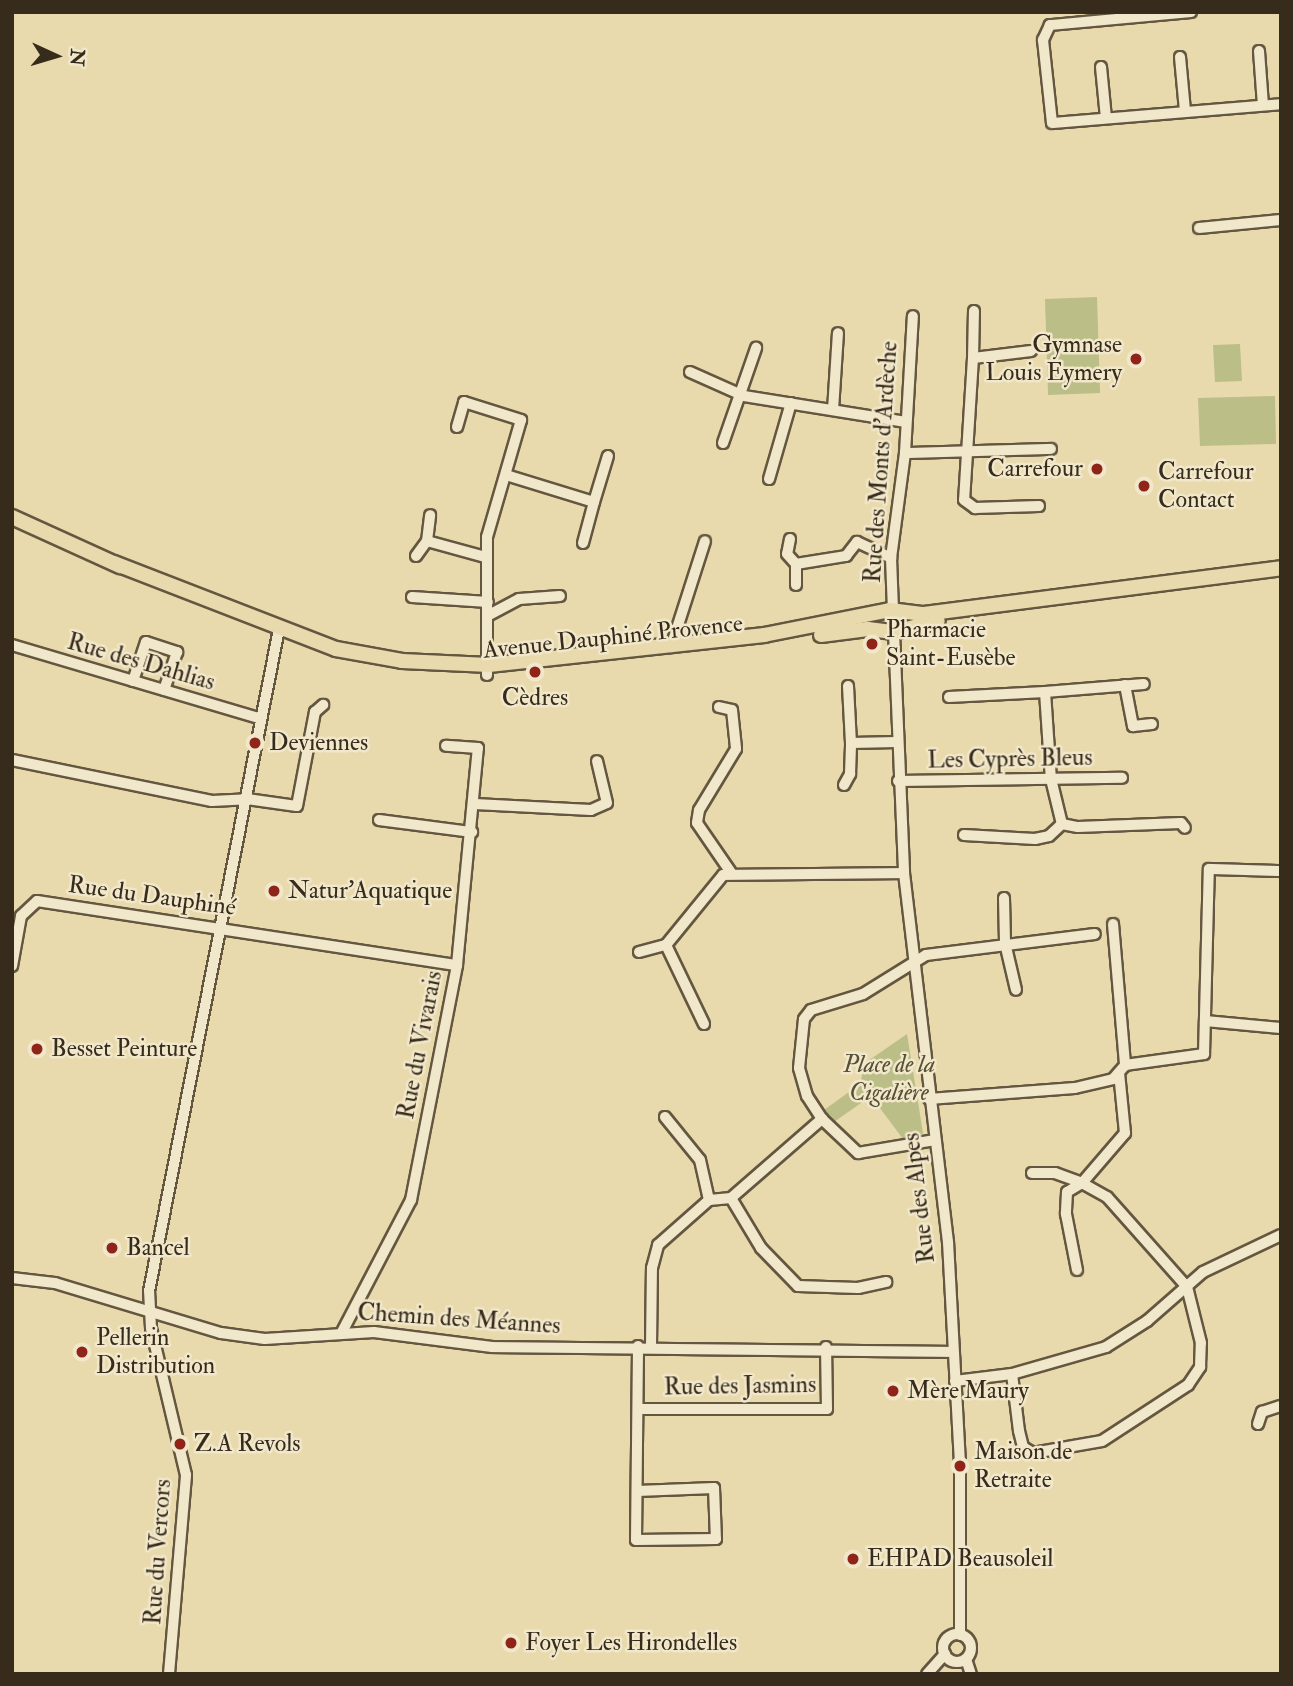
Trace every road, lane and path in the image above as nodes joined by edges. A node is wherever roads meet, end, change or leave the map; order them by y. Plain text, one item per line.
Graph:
1 (1191, 12) edge
2 (1259, 51) dead end
3 (1180, 57) dead end
4 (1101, 67) dead end
5 (1281, 104) edge
6 (1263, 105) junction
7 (1185, 111) junction
8 (1106, 118) junction
9 (1281, 220) edge
10 (1199, 228) dead end
11 (974, 311) dead end
12 (913, 316) dead end
13 (838, 333) dead end
14 (756, 348) dead end
15 (1031, 351) dead end
16 (973, 358) junction
17 (690, 372) dead end
18 (739, 393) junction
19 (791, 403) junction
20 (833, 410) junction
21 (906, 422) junction
22 (457, 427) dead end
23 (723, 443) dead end
24 (1051, 449) dead end
25 (905, 453) junction
26 (966, 453) junction
27 (608, 456) dead end
28 (506, 475) junction
29 (769, 479) dead end
30 (594, 502) junction
31 (1039, 506) dead end
32 (430, 515) dead end
33 (12, 517) edge
34 (790, 539) dead end
35 (427, 541) junction
36 (705, 541) dead end
37 (583, 543) dead end
38 (416, 555) dead end
39 (485, 557) junction
40 (891, 558) junction
41 (796, 564) junction
42 (1281, 568) edge
43 (796, 585) dead end
44 (1157, 586) junction
45 (560, 596) dead end
46 (412, 597) dead end
47 (488, 602) junction
48 (892, 612) junction
49 (489, 615) junction
50 (893, 630) junction
51 (277, 634) junction
52 (12, 645) edge
53 (671, 647) junction
54 (488, 670) junction
55 (133, 681) junction
56 (1144, 684) dead end
57 (848, 685) dead end
58 (1125, 685) junction
59 (164, 690) junction
60 (1045, 692) junction
61 (949, 698) dead end
62 (323, 705) dead end
63 (719, 708) dead end
64 (258, 718) junction
65 (1152, 724) dead end
66 (897, 742) junction
67 (851, 743) junction
68 (446, 746) dead end
69 (12, 760) edge
70 (597, 761) dead end
71 (1122, 778) dead end
72 (1051, 779) junction
73 (898, 781) junction
74 (844, 785) dead end
75 (247, 799) junction
76 (475, 804) junction
77 (379, 820) dead end
78 (1062, 824) junction
79 (1185, 828) dead end
80 (472, 832) junction
81 (964, 835) dead end
82 (1281, 871) edge
83 (904, 873) junction
84 (732, 874) junction
85 (1004, 898) dead end
86 (1113, 924) dead end
87 (221, 926) junction
88 (1095, 934) dead end
89 (1005, 943) junction
90 (666, 945) junction
91 (639, 952) dead end
92 (914, 959) junction
93 (457, 965) junction
94 (12, 966) edge
95 (1016, 990) dead end
96 (1205, 1021) junction
97 (704, 1024) dead end
98 (1281, 1028) edge
99 (1122, 1069) junction
100 (929, 1099) junction
101 (665, 1117) dead end
102 (822, 1119) junction
103 (935, 1140) junction
104 (1032, 1173) dead end
105 (1082, 1183) junction
106 (731, 1199) junction
107 (709, 1200) junction
108 (1281, 1235) edge
109 (1077, 1270) dead end
110 (12, 1278) edge
111 (886, 1282) dead end
112 (1187, 1287) junction
113 (149, 1312) junction
114 (342, 1332) junction
115 (638, 1346) junction
116 (651, 1346) junction
117 (826, 1347) junction
118 (953, 1352) junction
119 (1012, 1374) junction
120 (955, 1381) junction
121 (1281, 1406) edge
122 (638, 1409) junction
123 (1258, 1424) dead end
124 (637, 1491) junction
125 (960, 1634) junction
126 (944, 1654) junction
127 (967, 1658) junction
128 (169, 1674) edge
129 (927, 1674) edge
130 (971, 1674) edge

1 - 8 street
2 - 6 street
3 - 7 street
4 - 8 street
5 - 6 street
6 - 7 street
7 - 8 street
9 - 10 street
11 - 16 street
12 - 21 street, Rue des Monts d'Ardèche
13 - 20 street
14 - 18 street
15 - 16 street
16 - 26 street
17 - 18 street
18 - 19 street
18 - 23 street
19 - 20 street
19 - 29 street
20 - 21 street
21 - 25 street, Rue des Monts d'Ardèche
22 - 28 street
24 - 26 street
25 - 26 street
25 - 40 street, Rue des Monts d'Ardèche
26 - 31 street
27 - 30 street
28 - 30 street
28 - 39 street
30 - 37 street
32 - 35 street
33 - 51 main road, Avenue Dauphiné Provence
34 - 41 street
35 - 38 street
35 - 39 street
36 - 53 street
39 - 47 street
40 - 41 street
40 - 48 street, Rue des Monts d'Ardèche
41 - 43 street
42 - 44 main road, Avenue Dauphiné Provence
44 - 48 main road, Avenue Dauphiné Provence
44 - 50 main road, Avenue Dauphiné Provence
45 - 49 street
46 - 47 street
47 - 49 street
48 - 50 main road
48 - 50 main road
48 - 53 main road, Avenue Dauphiné Provence
49 - 54 street
50 - 54 main road, Avenue Dauphiné Provence
50 - 66 street, Rue des Alpes
51 - 54 main road, Avenue Dauphiné Provence
51 - 64 street
52 - 55 street, Rue des Dahlias
53 - 54 main road, Avenue Dauphiné Provence
55 - 59 street, Rue des Dahlias
55 - 59 street
56 - 58 street
57 - 67 street
58 - 60 street
58 - 65 street
59 - 64 street, Rue des Dahlias
60 - 61 street
60 - 72 street
62 - 75 street
63 - 84 street
64 - 75 street
66 - 67 street
66 - 73 street, Rue des Alpes
67 - 74 street
68 - 76 street, Rue du Vivarais
69 - 75 street
70 - 76 street
71 - 72 street, Les Cyprès Bleus
72 - 73 street, Les Cyprès Bleus
72 - 78 street
73 - 83 street, Rue des Alpes
75 - 87 street
76 - 80 street, Rue du Vivarais
77 - 80 street
78 - 79 street
78 - 81 street
80 - 93 street, Rue du Vivarais
82 - 96 street
83 - 84 street
83 - 92 street, Rue des Alpes
84 - 90 street
85 - 89 street
86 - 99 street
87 - 93 street, Rue du Dauphiné
87 - 94 street, Rue du Dauphiné
87 - 113 street
88 - 89 street
89 - 92 street
89 - 95 street
90 - 91 street
90 - 97 street
92 - 100 street, Rue des Alpes
92 - 102 street
93 - 114 street, Rue du Vivarais
96 - 98 street
96 - 99 street
99 - 100 street
99 - 105 street
100 - 103 street, Rue des Alpes
101 - 107 street
102 - 103 street
102 - 106 street
103 - 118 street, Rue des Alpes
104 - 105 street
105 - 109 street
105 - 112 street
106 - 107 street
106 - 111 street
107 - 116 street
108 - 112 street
110 - 113 street, Chemin des Méannes
112 - 119 street
112 - 119 street
113 - 114 street, Chemin des Méannes
113 - 128 street, Rue du Vercors
114 - 115 street, Chemin des Méannes
115 - 116 street, Chemin des Méannes
115 - 122 street
116 - 117 street, Chemin des Méannes
117 - 118 street, Chemin des Méannes
117 - 122 street, Rue des Jasmins
118 - 120 street, Rue des Alpes
119 - 120 street
120 - 125 street, Rue des Alpes
121 - 123 street
122 - 124 street
124 - 124 street
125 - 126 street
125 - 127 street
126 - 127 street
126 - 129 street
127 - 130 street

